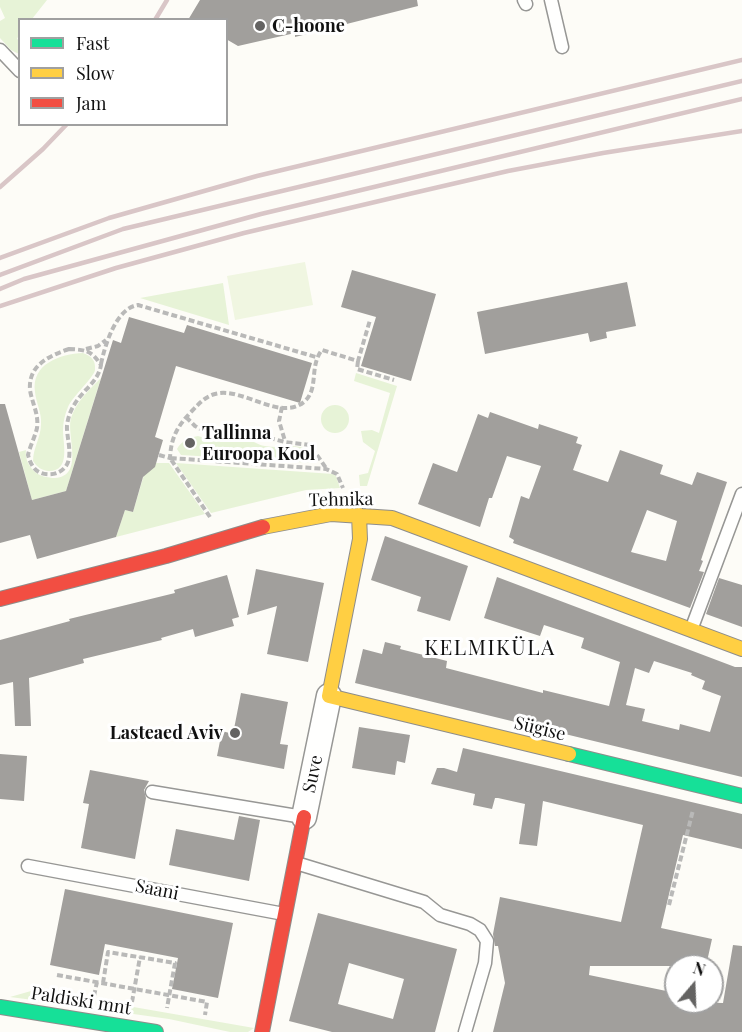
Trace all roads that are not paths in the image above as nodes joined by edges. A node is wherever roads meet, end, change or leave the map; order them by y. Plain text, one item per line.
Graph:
1 (551, 0) edge
2 (562, 47) dead end
3 (0, 50) edge
4 (18, 69) edge
5 (742, 494) edge
6 (359, 515) junction
7 (0, 598) edge
8 (690, 631) junction
9 (742, 650) edge
10 (329, 696) junction
11 (152, 792) dead end
12 (742, 796) edge
13 (304, 817) junction
14 (295, 862) junction
15 (28, 866) dead end
16 (285, 914) junction
17 (0, 1007) edge
18 (21, 1021) edge
19 (124, 1029) edge
20 (156, 1032) edge
21 (262, 1032) edge
22 (465, 1032) edge

1 - 2 lane
3 - 4 lane
5 - 8 lane
6 - 7 street, Tehnika
6 - 8 street, Tehnika
6 - 10 street, Suve
8 - 9 street, Tehnika
10 - 12 street, Sügise
10 - 13 street, Suve
11 - 13 lane
13 - 14 street, Suve
14 - 16 street, Suve
14 - 22 lane
15 - 16 lane, Saani
16 - 21 street, Suve
17 - 18 street, Paldiski mnt
18 - 19 street, Paldiski mnt
19 - 20 street, Paldiski mnt

